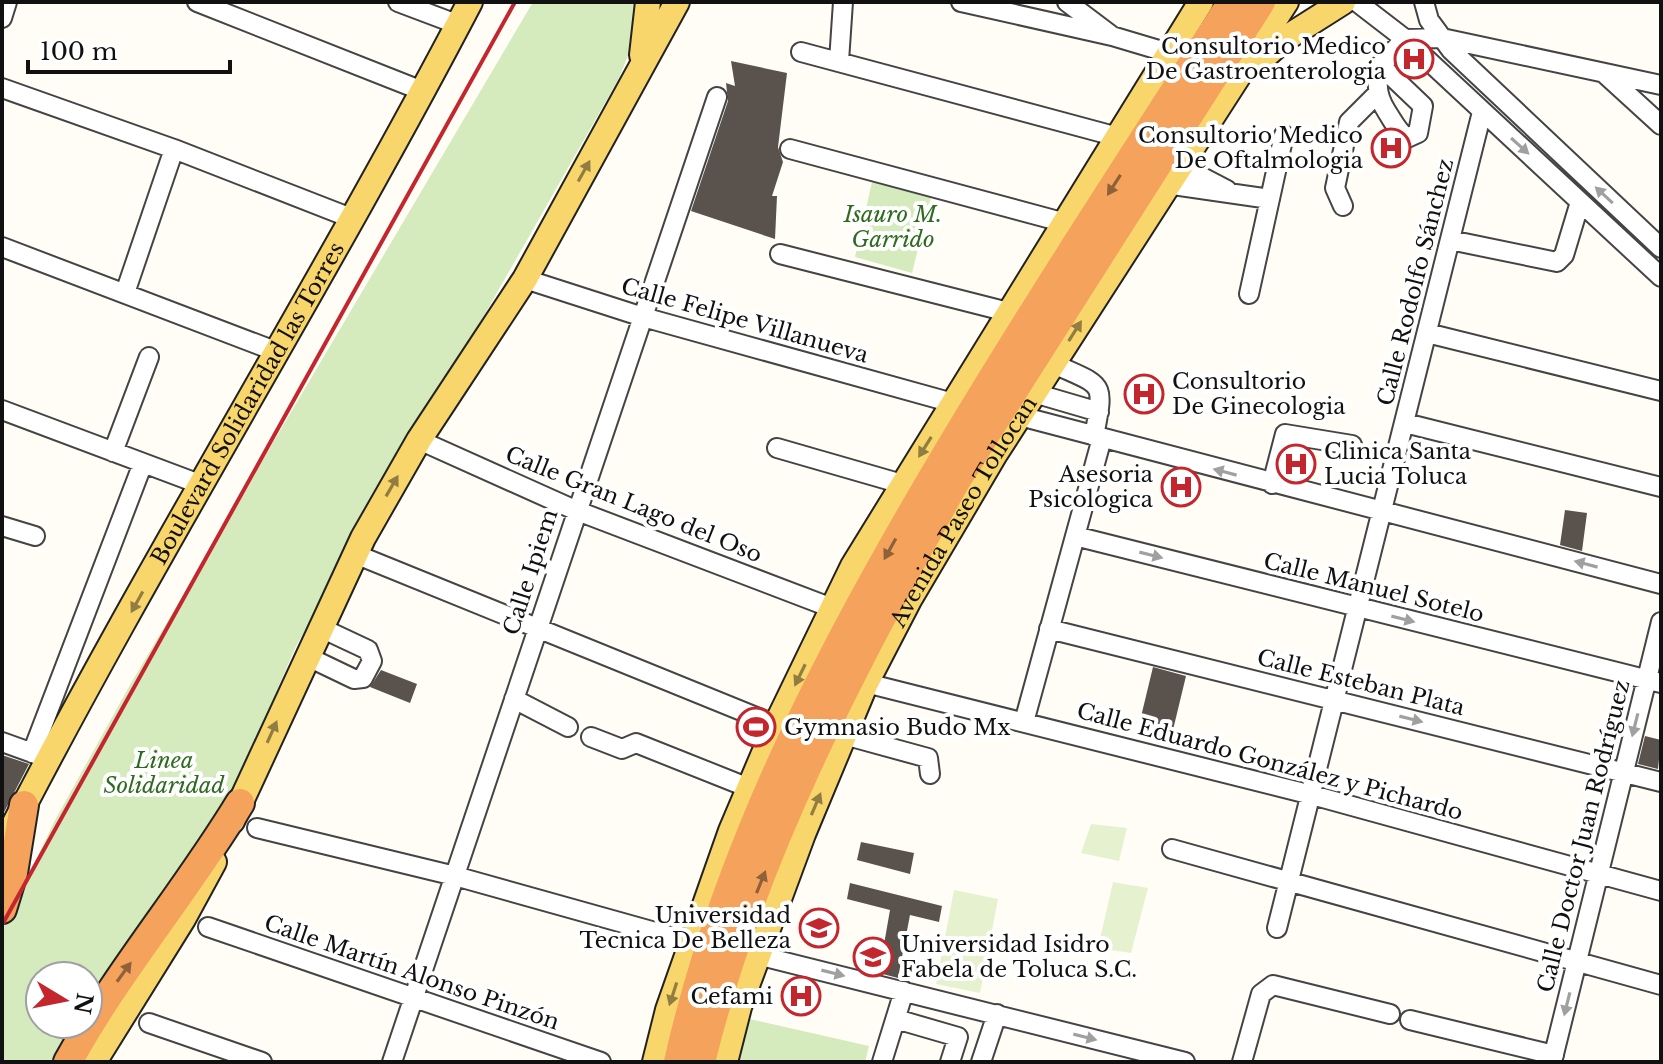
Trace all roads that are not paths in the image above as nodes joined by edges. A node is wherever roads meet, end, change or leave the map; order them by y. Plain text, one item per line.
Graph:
1 (7, 2) edge
2 (197, 2) edge
3 (398, 2) edge
4 (648, 2) edge
5 (677, 2) edge
6 (843, 2) edge
7 (961, 2) edge
8 (1067, 2) edge
9 (1201, 2) edge
10 (1232, 2) edge
11 (1261, 2) edge
12 (1286, 2) edge
13 (1343, 2) edge
14 (1357, 2) edge
15 (1424, 2) edge
16 (463, 10) edge
17 (2, 18) edge
18 (1112, 36) junction
19 (1442, 38) junction
20 (1405, 39) junction
21 (801, 52) dead end
22 (1169, 53) junction
23 (1459, 58) junction
24 (839, 61) junction
25 (1380, 65) junction
26 (639, 69) junction
27 (1439, 70) junction
28 (1603, 72) junction
29 (1661, 85) edge
30 (2, 88) edge
31 (1231, 88) junction
32 (425, 92) junction
33 (1377, 94) junction
34 (717, 97) dead end
35 (1482, 112) junction
36 (1661, 125) edge
37 (1284, 135) dead end
38 (1118, 137) junction
39 (174, 149) junction
40 (790, 149) dead end
41 (1172, 175) junction
42 (1270, 199) junction
43 (1580, 202) junction
44 (1343, 206) dead end
45 (351, 218) junction
46 (1062, 222) junction
47 (1450, 240) junction
48 (2, 247) edge
49 (1661, 248) edge
50 (780, 254) dead end
51 (1661, 277) edge
52 (525, 279) junction
53 (125, 293) junction
54 (1249, 294) dead end
55 (1037, 305) junction
56 (643, 317) junction
57 (1002, 322) junction
58 (1427, 333) junction
59 (275, 351) junction
60 (149, 357) dead end
61 (981, 357) joint
62 (1043, 371) junction
63 (1661, 391) edge
64 (963, 407) junction
65 (2, 410) edge
66 (1099, 412) junction
67 (1020, 416) junction
68 (1405, 423) junction
69 (1098, 437) junction
70 (419, 440) junction
71 (1352, 445) dead end
72 (777, 448) dead end
73 (113, 452) junction
74 (995, 454) junction
75 (143, 463) junction
76 (955, 483) junction
77 (902, 484) junction
78 (1272, 484) junction
79 (202, 485) junction
80 (1661, 487) edge
81 (575, 510) junction
82 (1383, 511) junction
83 (2, 526) edge
84 (35, 536) dead end
85 (1075, 536) junction
86 (355, 554) junction
87 (1661, 584) edge
88 (832, 608) junction
89 (1359, 608) junction
90 (1661, 622) edge
91 (319, 627) junction
92 (1049, 629) junction
93 (537, 630) junction
94 (306, 656) junction
95 (1654, 682) edge
96 (866, 683) junction
97 (514, 699) junction
98 (1336, 700) junction
99 (1024, 722) junction
100 (776, 725) junction
101 (568, 727) dead end
102 (844, 735) junction
103 (591, 737) dead end
104 (2, 742) edge
105 (41, 756) junction
106 (1623, 772) junction
107 (930, 774) dead end
108 (1661, 782) edge
109 (749, 788) junction
110 (1312, 795) junction
111 (240, 803) junction
112 (14, 814) edge
113 (257, 828) dead end
114 (2, 848) edge
115 (1172, 849) dead end
116 (1599, 875) junction
117 (455, 876) junction
118 (1290, 882) junction
119 (1661, 891) edge
120 (2, 909) edge
121 (208, 927) dead end
122 (1277, 928) dead end
123 (691, 942) junction
124 (757, 955) junction
125 (1578, 963) junction
126 (1661, 985) edge
127 (904, 991) junction
128 (413, 999) junction
129 (997, 1014) junction
130 (1390, 1014) dead end
131 (896, 1019) junction
132 (1410, 1020) dead end
133 (149, 1023) dead end
134 (1553, 1058) edge
135 (68, 1062) edge
136 (94, 1062) edge
137 (262, 1062) edge
138 (392, 1062) edge
139 (601, 1062) edge
140 (655, 1062) edge
141 (678, 1062) edge
142 (701, 1062) edge
143 (725, 1062) edge
144 (882, 1062) edge
145 (950, 1062) edge
146 (981, 1062) edge
147 (1185, 1062) edge
148 (1242, 1062) edge

1 - 17 street
2 - 32 street
3 - 16 street
4 - 26 main road
5 - 26 main road
6 - 24 street
7 - 18 street
8 - 18 street
9 - 22 main road
10 -> 55 highway, Avenida Paseo Tollocan
11 - 62 highway, Avenida Paseo Tollocan
12 - 31 main road, Avenida Paseo Tollocan
13 - 31 main road
14 - 20 street
15 - 19 street
16 - 32 main road, Boulevard Solidaridad las Torres
18 - 22 street
19 - 20 street
19 - 23 street
19 - 28 street
20 - 25 street
20 - 27 street
21 - 24 street
22 - 38 main road
23 - 27 street
49 -> 23 street
24 - 38 street
25 - 33 street
25 - 33 street
52 -> 26 main road
27 - 35 street
28 - 29 street
28 - 36 street
30 - 39 street
31 - 41 main road, Avenida Paseo Tollocan
32 - 45 main road, Boulevard Solidaridad las Torres
33 - 44 street
34 - 56 street, Calle Ipiem
35 -> 43 street
35 - 47 street, Calle Rodolfo Sánchez
37 - 42 street
38 - 46 main road
39 - 45 street
39 - 53 street
40 - 46 street
41 - 42 street
62 -> 41 main road, Avenida Paseo Tollocan
42 - 54 street
43 - 47 street
43 - 51 street
45 - 59 main road, Boulevard Solidaridad las Torres
46 - 57 main road
47 - 58 street, Calle Rodolfo Sánchez
48 - 53 street
50 - 57 street
52 - 56 street, Calle Felipe Villanueva
52 - 70 main road
53 - 59 street
55 - 57 highway
55 - 64 highway, Avenida Paseo Tollocan
56 - 64 street, Calle Felipe Villanueva
56 - 81 street, Calle Ipiem
57 - 61 main road
58 - 63 street
58 - 68 street, Calle Rodolfo Sánchez
59 - 79 main road, Boulevard Solidaridad las Torres
60 - 73 street
61 - 64 highway
62 - 66 street
62 - 66 street
62 - 67 main road, Avenida Paseo Tollocan
62 - 76 highway, Avenida Paseo Tollocan
64 -> 77 main road, Avenida Paseo Tollocan
64 -> 141 highway, Avenida Paseo Tollocan
65 - 73 street
66 - 69 street
67 - 69 street
67 - 74 main road, Avenida Paseo Tollocan
68 - 80 street
68 - 82 street, Calle Rodolfo Sánchez
78 -> 69 street
69 - 85 street
70 - 81 street, Calle Gran Lago del Oso
86 -> 70 main road
71 - 78 street
72 - 77 street
73 - 75 street
74 - 76 highway
74 - 96 main road, Avenida Paseo Tollocan
75 - 79 street
75 - 105 street
142 -> 76 highway, Avenida Paseo Tollocan
77 - 88 main road, Avenida Paseo Tollocan
78 - 82 street
79 -> 105 main road, Boulevard Solidaridad las Torres
81 - 88 street, Calle Gran Lago del Oso
81 - 93 street, Calle Ipiem
87 -> 82 street
82 - 89 street, Calle Rodolfo Sánchez
83 - 84 street
85 -> 89 street, Calle Manuel Sotelo
85 - 92 street
86 - 91 main road
86 - 93 street
88 -> 100 main road, Avenida Paseo Tollocan
89 -> 95 street, Calle Manuel Sotelo
89 - 98 street, Calle Rodolfo Sánchez
90 - 95 street, Calle Doctor Juan Rodríguez
91 - 94 main road
91 - 94 street
92 - 98 street, Calle Esteban Plata
92 - 99 street
93 - 97 street, Calle Ipiem
93 - 100 street
111 -> 94 main road
95 -> 106 street, Calle Doctor Juan Rodríguez
96 - 99 street, Calle Eduardo González y Pichardo
96 - 102 main road, Avenida Paseo Tollocan
97 - 101 street
97 - 117 street, Calle Ipiem
98 -> 106 street, Calle Esteban Plata
98 - 110 street, Calle Rodolfo Sánchez
99 - 110 street, Calle Eduardo González y Pichardo
100 - 109 main road, Avenida Paseo Tollocan
102 - 107 street
124 -> 102 main road, Avenida Paseo Tollocan
103 - 109 street
104 - 105 street
105 - 112 main road, Boulevard Solidaridad las Torres
106 - 108 street, Calle Esteban Plata
106 - 116 street, Calle Doctor Juan Rodríguez
109 - 123 main road, Avenida Paseo Tollocan
110 - 116 street, Calle Eduardo González y Pichardo
110 - 118 street, Calle Rodolfo Sánchez
135 -> 111 highway
111 - 136 main road
112 - 114 main road, Boulevard Solidaridad las Torres
112 - 120 highway, Boulevard Solidaridad las Torres
113 - 117 street
115 - 118 street
116 - 119 street, Calle Eduardo González y Pichardo
116 - 125 street, Calle Doctor Juan Rodríguez
117 - 123 street
117 - 128 street, Calle Ipiem
118 - 122 street, Calle Rodolfo Sánchez
118 - 125 street
121 - 128 street, Calle Martín Alonso Pinzón
123 -> 140 main road, Avenida Paseo Tollocan
124 -> 127 street
124 - 143 main road, Avenida Paseo Tollocan
125 - 126 street
125 -> 134 street, Calle Doctor Juan Rodríguez
127 - 129 street
127 - 131 street
128 - 138 street, Calle Ipiem
128 - 139 street, Calle Martín Alonso Pinzón
129 - 146 street
129 -> 147 street
130 - 148 street
131 - 144 street
131 - 145 street
132 - 134 street
133 - 137 street

